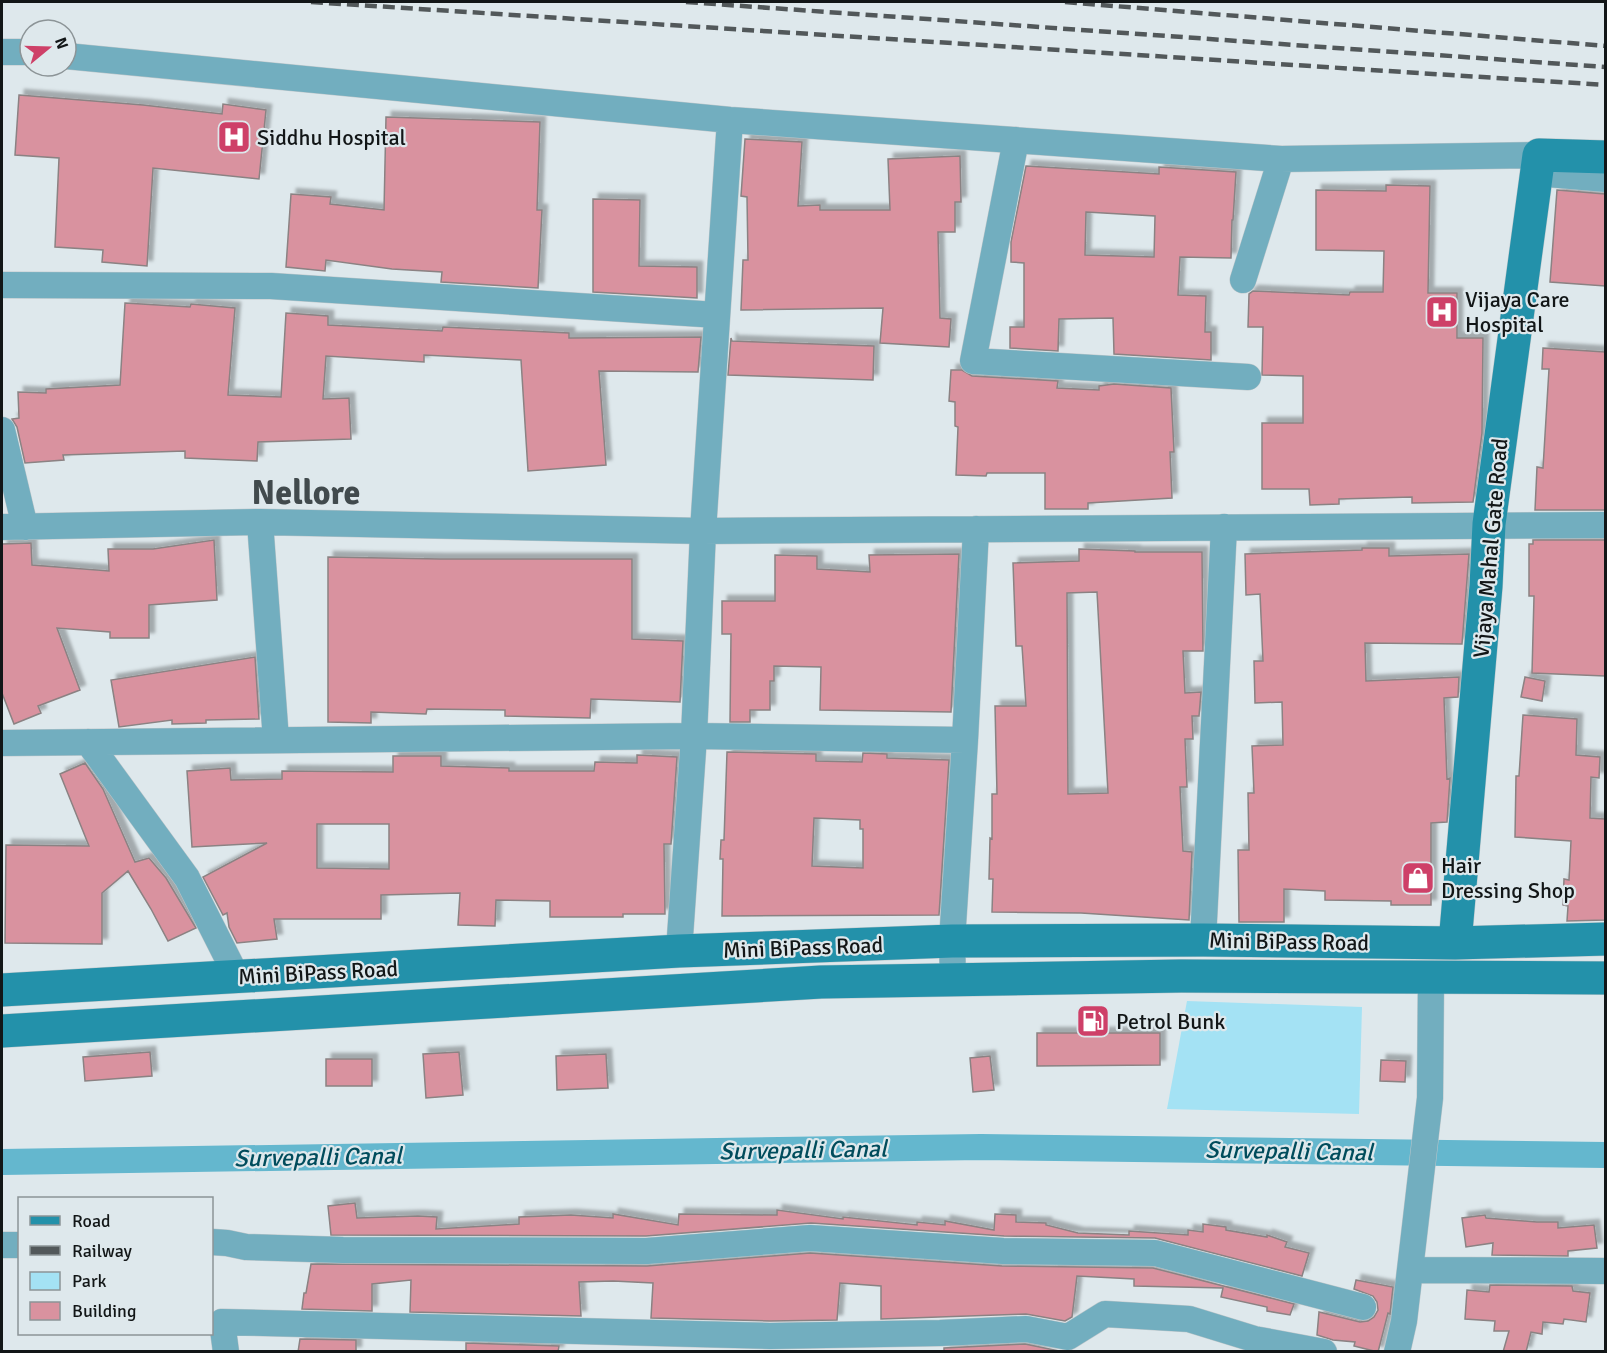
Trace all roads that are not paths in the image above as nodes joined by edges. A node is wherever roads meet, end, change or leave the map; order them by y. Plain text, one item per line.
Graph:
1 (2, 52) edge
2 (18, 52) edge
3 (78, 57) edge
4 (730, 120) junction
5 (1016, 140) junction
6 (1605, 156) edge
7 (1281, 159) junction
8 (1537, 164) junction
9 (1605, 179) edge
10 (1243, 280) dead end
11 (2, 285) edge
12 (717, 315) junction
13 (1248, 377) dead end
14 (2, 429) edge
15 (260, 522) junction
16 (1489, 524) junction
17 (1605, 525) edge
18 (14, 527) edge
19 (1224, 527) junction
20 (976, 529) junction
21 (703, 531) junction
22 (694, 736) junction
23 (276, 740) junction
24 (966, 740) junction
25 (88, 742) junction
26 (2, 743) edge
27 (1605, 939) edge
28 (1203, 940) junction
29 (952, 941) junction
30 (1455, 943) junction
31 (679, 951) junction
32 (237, 977) junction
33 (1605, 978) edge
34 (1431, 979) junction
35 (953, 980) junction
36 (2, 990) edge
37 (2, 1031) edge
38 (213, 1242) edge
39 (2, 1245) edge
40 (18, 1245) edge
41 (1410, 1270) junction
42 (1605, 1271) edge
43 (1363, 1307) dead end
44 (770, 1338) edge
45 (1249, 1345) edge
46 (226, 1352) edge
47 (1324, 1352) edge
48 (1397, 1352) edge

1 - 2 street
3 - 4 street
4 - 5 street
4 - 12 street
5 - 7 street
5 - 13 street
6 - 8 main road
7 - 8 street
7 - 10 street
8 - 9 street
8 - 16 main road, Vijaya Mahal Gate Road
11 - 12 street
12 - 21 street
14 - 18 street
15 - 18 street
15 - 21 street
15 - 23 street
16 - 17 street
16 - 19 street
16 - 30 main road, Vijaya Mahal Gate Road
19 - 20 street
19 - 28 street
20 - 21 street
20 - 24 street
21 - 22 street
22 - 23 street
22 - 24 street
22 - 31 street
23 - 25 street
24 - 29 street
25 - 26 street
25 - 32 street
27 - 30 main road, Mini BiPass Road
28 - 29 main road, Mini BiPass Road
28 - 30 main road, Mini BiPass Road
29 - 31 main road, Mini BiPass Road
29 - 35 street
31 - 32 main road, Mini BiPass Road
32 - 36 main road, Mini BiPass Road
33 - 34 main road
34 - 35 main road
34 - 41 street
35 - 37 main road
38 - 43 street
39 - 40 street
41 - 42 street
41 - 48 street
44 - 45 street
44 - 46 street
45 - 47 street

